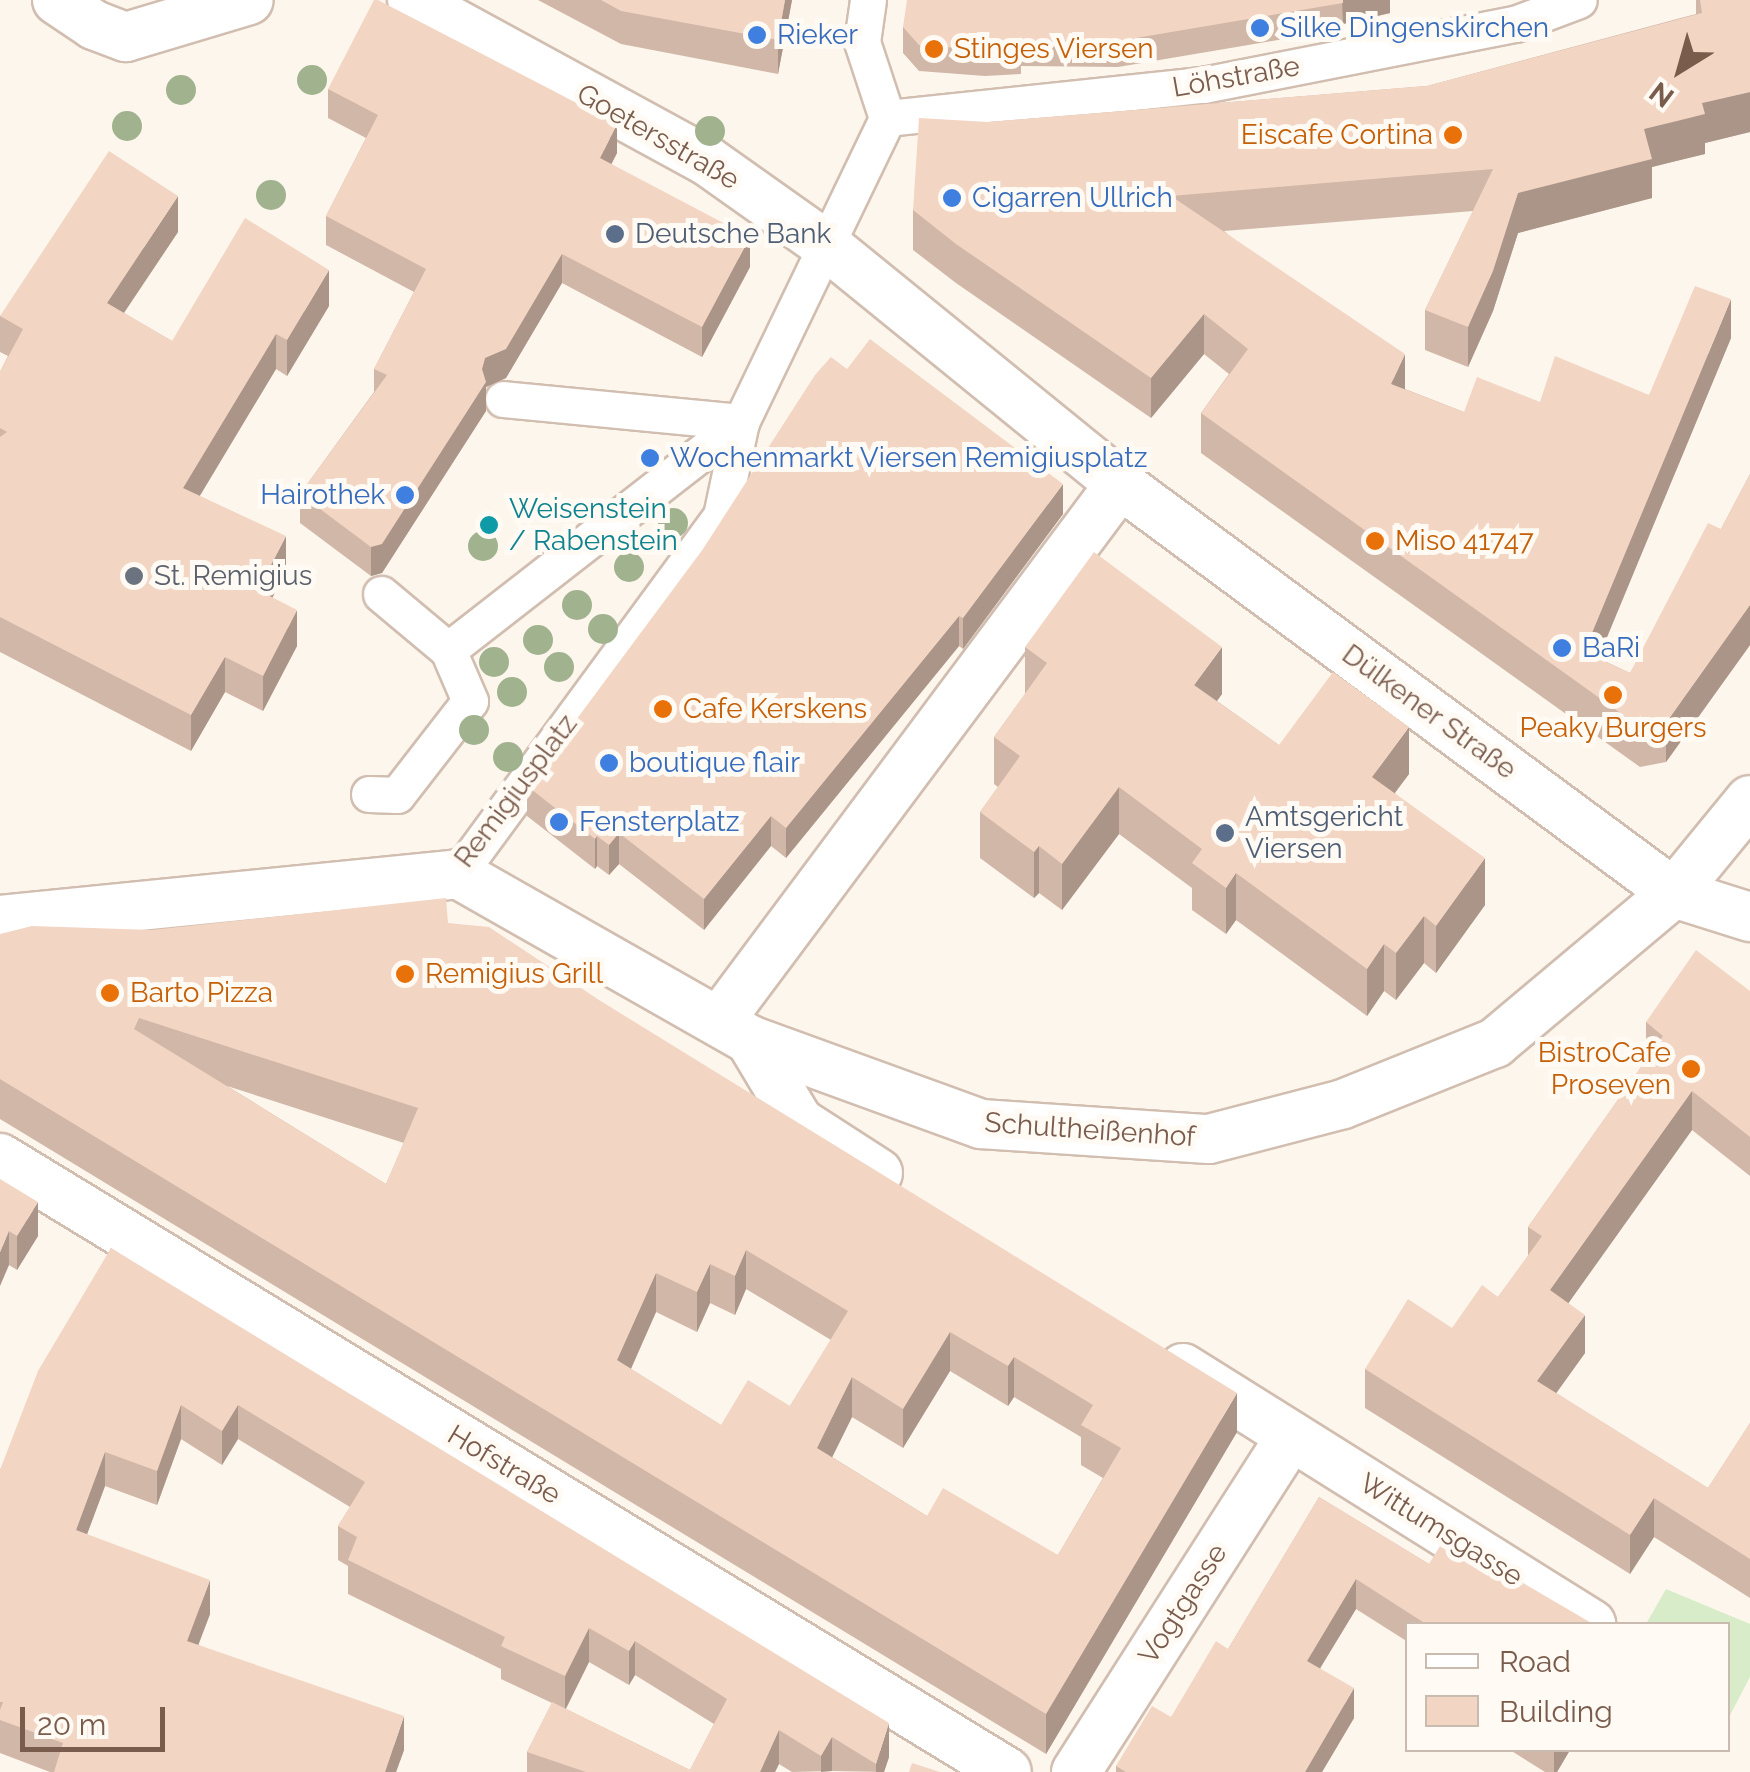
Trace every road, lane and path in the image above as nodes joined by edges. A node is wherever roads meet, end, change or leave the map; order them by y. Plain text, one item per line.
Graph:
1 (57, 0) edge
2 (250, 0) edge
3 (412, 0) edge
4 (868, 0) edge
5 (1579, 0) edge
6 (887, 118) junction
7 (826, 245) junction
8 (890, 297) joint
9 (503, 399) dead end
10 (742, 422) junction
11 (1120, 484) junction
12 (380, 594) dead end
13 (448, 650) junction
14 (370, 794) dead end
15 (1750, 800) edge
16 (458, 874) junction
17 (1674, 893) junction
18 (1750, 918) edge
19 (0, 920) edge
20 (735, 1030) junction
21 (0, 1158) edge
22 (914, 1196) edge
23 (1143, 1342) edge
24 (1291, 1436) junction
25 (1587, 1622) edge
26 (1008, 1772) edge
27 (1076, 1772) edge

1 - 2 street
3 - 7 street, Goetersstraße
4 - 6 street
5 - 6 street, Löhstraße
6 - 7 street, Remigiusplatz
7 - 8 street, Goetersstraße
7 - 10 street, Remigiusplatz
8 - 11 street, Dülkener Straße
9 - 10 street
10 - 13 street, Remigiusplatz
10 - 16 street, Remigiusplatz
11 - 17 street, Dülkener Straße
11 - 20 street
12 - 13 street
13 - 14 street
15 - 17 street, Schultheißenhof
16 - 19 street, Remigiusplatz
16 - 20 street, Schultheißenhof
17 - 18 street, Dülkener Straße
17 - 20 street, Schultheißenhof
20 - 22 street
21 - 26 street, Hofstraße
23 - 24 street
24 - 25 street, Wittumsgasse
24 - 27 street, Vogtgasse

